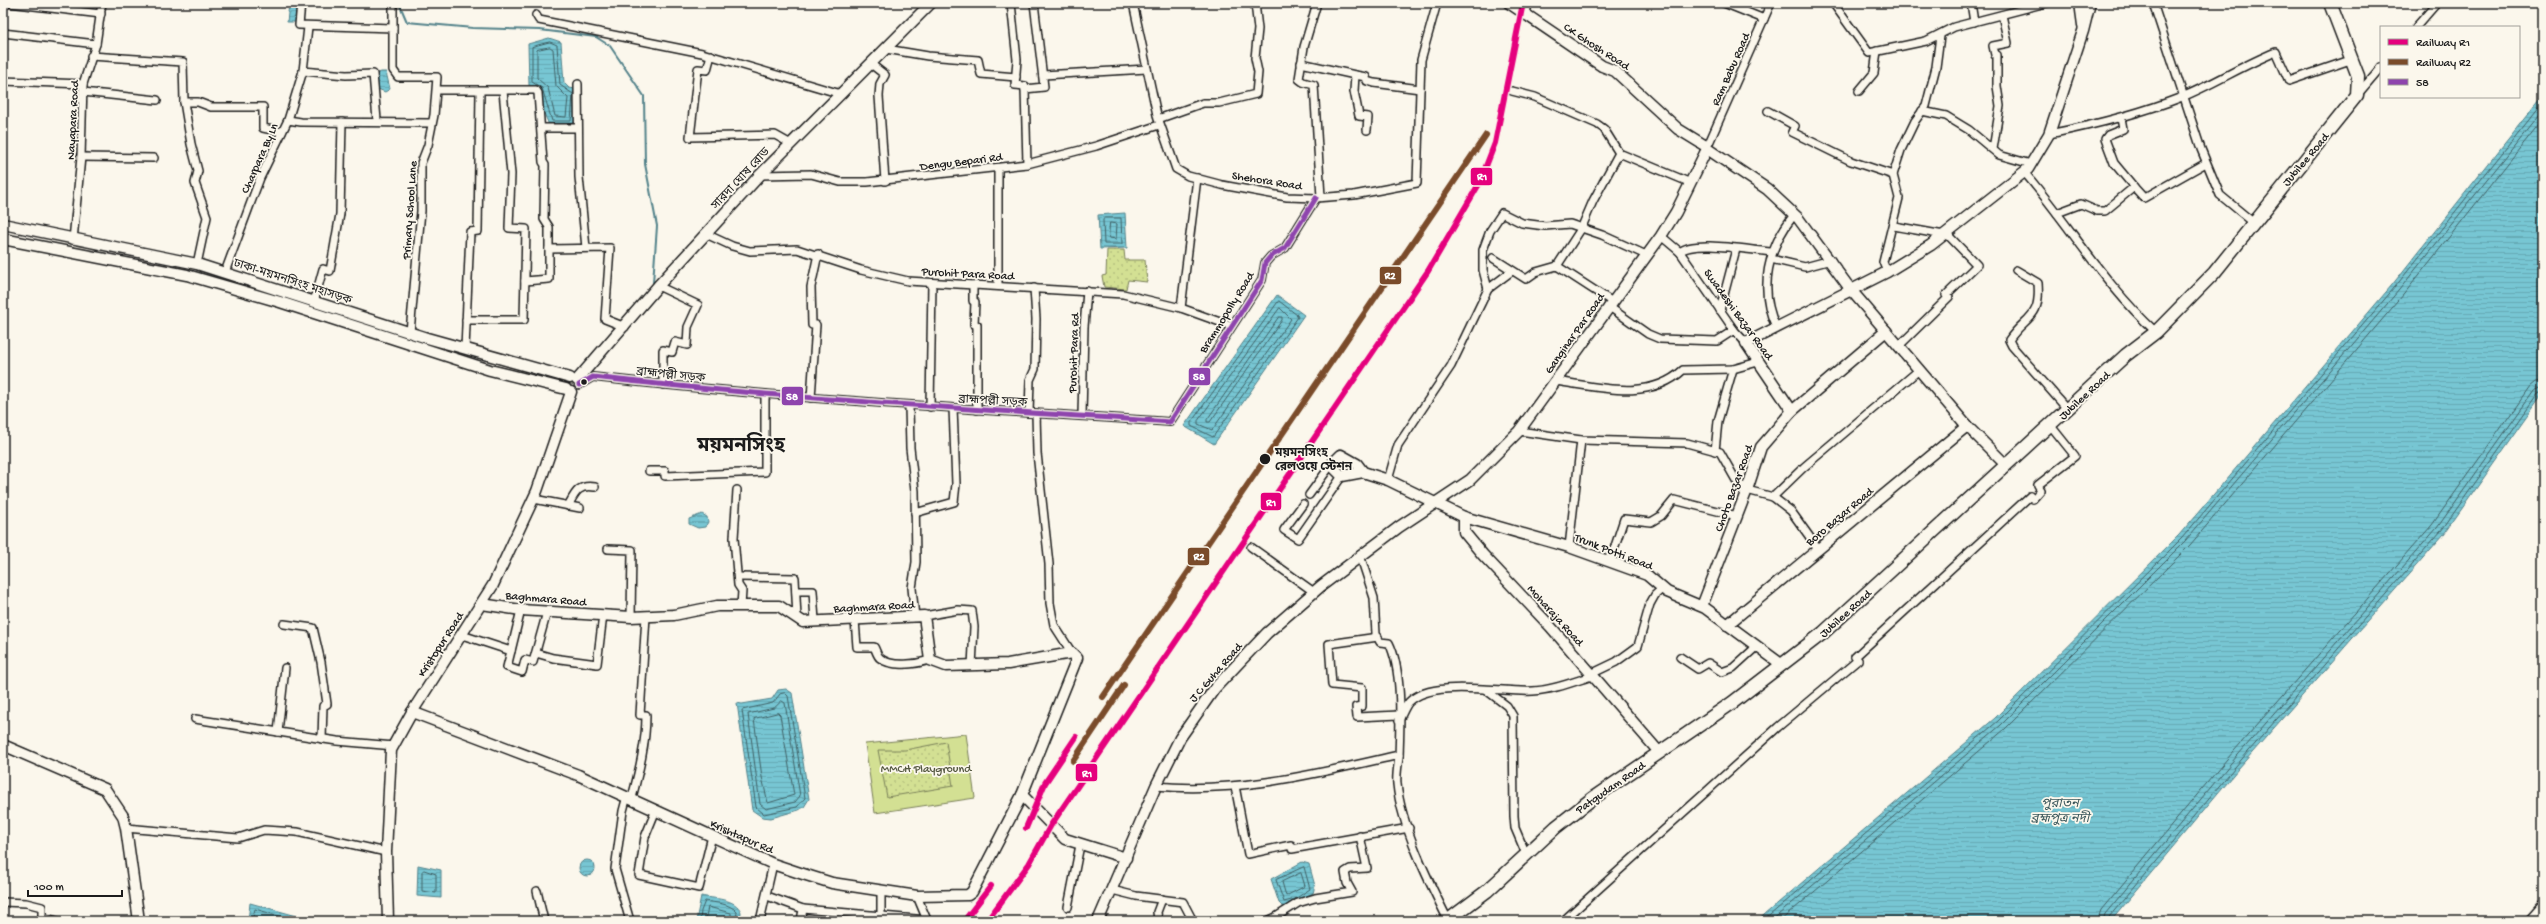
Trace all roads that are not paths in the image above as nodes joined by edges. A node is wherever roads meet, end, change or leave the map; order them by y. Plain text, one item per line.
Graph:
1 (9, 3) edge
2 (102, 3) edge
3 (301, 3) edge
4 (393, 3) edge
5 (931, 3) edge
6 (1011, 3) edge
7 (1034, 3) edge
8 (1133, 3) edge
9 (1255, 3) edge
10 (1317, 3) edge
11 (1436, 3) edge
12 (1510, 3) edge
13 (1528, 3) edge
14 (1724, 3) edge
15 (1770, 3) edge
16 (1832, 3) edge
17 (1970, 3) edge
18 (2046, 3) edge
19 (2080, 3) edge
20 (2090, 3) edge
21 (2152, 3) edge
22 (2330, 3) edge
23 (2437, 3) edge
24 (101, 14) junction
25 (536, 15) dead end
26 (1526, 15) junction
27 (2002, 15) junction
28 (1764, 19) junction
29 (1974, 22) junction
30 (2417, 26) edge
31 (308, 27) junction
32 (393, 28) junction
33 (2083, 31) junction
34 (3, 33) edge
35 (1940, 36) junction
36 (96, 44) junction
37 (886, 49) junction
38 (1876, 51) junction
39 (710, 55) junction
40 (91, 56) junction
41 (2353, 59) junction
42 (871, 64) junction
43 (1301, 64) junction
44 (2380, 68) edge
45 (1147, 69) junction
46 (303, 71) junction
47 (1044, 75) junction
48 (1355, 75) junction
49 (1016, 77) junction
50 (3, 81) edge
51 (83, 84) junction
52 (578, 84) dead end
53 (1025, 89) junction
54 (1420, 89) junction
55 (437, 90) junction
56 (503, 91) junction
57 (1512, 91) dead end
58 (1859, 91) dead end
59 (82, 92) junction
60 (480, 92) junction
61 (841, 94) junction
62 (2357, 95) junction
63 (2182, 97) junction
64 (157, 100) dead end
65 (184, 102) junction
66 (1768, 111) dead end
67 (1922, 111) junction
68 (2120, 118) junction
69 (288, 120) junction
70 (377, 120) dead end
71 (342, 122) junction
72 (1159, 122) junction
73 (431, 123) junction
74 (542, 128) junction
75 (578, 128) junction
76 (1367, 130) dead end
77 (282, 132) junction
78 (2049, 134) junction
79 (791, 144) junction
80 (1707, 147) junction
81 (1993, 149) junction
82 (1620, 153) junction
83 (81, 157) junction
84 (154, 158) dead end
85 (2206, 163) junction
86 (1027, 164) junction
87 (2032, 164) junction
88 (998, 168) junction
89 (2024, 172) junction
90 (1893, 175) junction
91 (760, 176) junction
92 (1198, 178) junction
93 (885, 181) junction
94 (1691, 183) junction
95 (2134, 187) junction
96 (1318, 198) junction
97 (2057, 213) junction
98 (1794, 215) junction
99 (2254, 223) junction
100 (3, 224) edge
101 (1894, 226) junction
102 (1582, 229) junction
103 (706, 234) junction
104 (1945, 234) junction
105 (1660, 236) junction
106 (3, 239) edge
107 (73, 240) junction
108 (586, 248) junction
109 (549, 249) junction
110 (1736, 249) junction
111 (1680, 252) junction
112 (818, 254) junction
113 (1646, 255) junction
114 (1772, 255) junction
115 (1493, 258) dead end
116 (1831, 260) junction
117 (197, 264) junction
118 (1557, 266) junction
119 (2016, 270) dead end
120 (1512, 271) junction
121 (225, 272) junction
122 (1887, 272) junction
123 (525, 281) junction
124 (932, 283) junction
125 (973, 285) junction
126 (658, 286) junction
127 (998, 286) junction
128 (1034, 288) junction
129 (1488, 289) junction
130 (1851, 290) junction
131 (1087, 291) junction
132 (314, 302) junction
133 (1610, 304) junction
134 (1180, 308) junction
135 (1720, 310) junction
136 (466, 320) junction
137 (1232, 326) junction
138 (625, 327) junction
139 (1776, 327) junction
140 (1734, 330) junction
141 (1886, 331) junction
142 (410, 332) junction
143 (2156, 332) junction
144 (1746, 343) junction
145 (1899, 346) junction
146 (465, 349) junction
147 (1758, 362) junction
148 (1733, 369) junction
149 (1919, 370) junction
150 (576, 381) junction
151 (1556, 381) junction
152 (663, 385) junction
153 (568, 391) junction
154 (766, 394) junction
155 (811, 398) junction
156 (909, 406) junction
157 (930, 407) junction
158 (952, 408) junction
159 (977, 410) junction
160 (2068, 410) junction
161 (1792, 411) junction
162 (1033, 413) junction
163 (1082, 416) junction
164 (1170, 422) joint
165 (1967, 426) junction
166 (2051, 426) junction
167 (1519, 432) junction
168 (1581, 440) junction
169 (1715, 451) junction
170 (1331, 465) junction
171 (2006, 465) junction
172 (649, 471) dead end
173 (1362, 472) junction
174 (1342, 476) junction
175 (1388, 480) junction
176 (595, 488) dead end
177 (737, 490) dead end
178 (1747, 490) junction
179 (1309, 495) dead end
180 (1773, 497) junction
181 (534, 499) junction
182 (1303, 504) dead end
183 (1434, 504) junction
184 (568, 506) junction
185 (580, 508) dead end
186 (915, 513) junction
187 (1737, 516) junction
188 (1464, 518) junction
189 (1251, 547) dead end
190 (1569, 547) junction
191 (608, 549) dead end
192 (1819, 550) junction
193 (1360, 555) junction
194 (1610, 561) junction
195 (738, 577) junction
196 (1663, 588) junction
197 (796, 591) junction
198 (1314, 592) junction
199 (482, 604) junction
200 (741, 606) junction
201 (1702, 606) junction
202 (521, 610) junction
203 (547, 612) junction
204 (603, 615) junction
205 (646, 616) junction
206 (920, 616) junction
207 (631, 617) junction
208 (797, 618) junction
209 (855, 620) junction
210 (815, 621) junction
211 (284, 624) dead end
212 (1727, 625) junction
213 (462, 635) junction
214 (1378, 637) junction
215 (1756, 647) junction
216 (511, 652) junction
217 (536, 653) junction
218 (1072, 653) junction
219 (1680, 657) dead end
220 (930, 660) junction
221 (1781, 664) junction
222 (972, 666) junction
223 (285, 668) dead end
224 (1591, 675) junction
225 (1486, 690) junction
226 (412, 712) junction
227 (1399, 718) junction
228 (195, 719) dead end
229 (278, 732) junction
230 (322, 739) junction
231 (3, 745) edge
232 (394, 746) junction
233 (1659, 752) junction
234 (1399, 754) junction
235 (1156, 786) junction
236 (1235, 786) junction
237 (1022, 795) junction
238 (629, 797) junction
239 (656, 810) junction
240 (126, 828) junction
241 (1409, 828) junction
242 (712, 836) junction
243 (1360, 836) junction
244 (1080, 845) junction
245 (386, 852) junction
246 (1526, 854) junction
247 (1126, 858) junction
248 (772, 864) junction
249 (1112, 890) junction
250 (537, 891) dead end
251 (881, 891) junction
252 (767, 896) junction
253 (917, 896) junction
254 (1162, 899) junction
255 (3, 902) edge
256 (2543, 904) edge
257 (1068, 907) dead end
258 (803, 909) junction
259 (881, 918) edge
260 (1277, 919) edge
261 (57, 921) edge
262 (139, 921) edge
263 (388, 921) edge
264 (544, 921) edge
265 (630, 921) edge
266 (760, 921) edge
267 (802, 921) edge
268 (927, 921) edge
269 (1098, 921) edge
270 (1158, 921) edge
271 (1193, 921) edge
272 (1267, 921) edge
273 (1448, 921) edge
274 (1563, 921) edge
275 (2528, 921) edge

1 - 24 street
2 - 24 street, Nayapara Road
3 - 31 street
4 - 32 street
5 - 37 street, সারদা ঘোষ রোড
6 - 49 street
7 - 47 street
8 - 45 street, Shehora Road
9 - 72 street, Dengu Bepari Rd
10 - 43 street
11 - 54 street, Shehora Road
12 - 26 street, CK Ghosh Road
13 - 26 street
14 - 28 street
15 - 28 street, Ram Babu Road
16 - 38 street
17 - 29 street
18 - 27 street
19 - 33 street
20 - 33 street
21 - 63 street
22 - 41 main road
23 - 30 street
24 - 36 street, Nayapara Road
25 - 39 street
26 - 80 street, CK Ghosh Road
27 - 29 street
27 - 81 street
28 - 80 street, Ram Babu Road
29 - 35 street
31 - 32 street
31 - 46 street
32 - 55 street
33 - 78 street
34 - 36 street
35 - 38 street
35 - 67 street
36 - 40 street, Nayapara Road
37 - 42 street, সারদা ঘোষ রোড
37 - 49 street
38 - 58 street
39 - 61 street
39 - 79 street
40 - 51 street, Nayapara Road
40 - 65 street
41 - 62 main road
41 - 63 street
42 - 61 street, সারদা ঘোষ রোড
42 - 93 street
43 - 48 street
43 - 96 street
44 - 62 street
45 - 47 street
45 - 72 street, Shehora Road
46 - 69 street
46 - 70 street
47 - 53 street
48 - 54 street
48 - 76 street
49 - 53 street
50 - 51 street
51 - 59 street, Nayapara Road
52 - 75 street
53 - 86 street
54 - 96 street, Shehora Road
55 - 60 street
55 - 73 street, Primary School Lane
56 - 60 street
56 - 74 street
56 - 123 street
57 - 82 street
59 - 64 street
59 - 83 street, Nayapara Road
60 - 136 street
61 - 79 street, সারদা ঘোষ রোড
62 - 99 main road, Jubilee Road
63 - 68 street
63 - 85 street
65 - 77 street
65 - 117 street
66 - 90 street
67 - 81 street
67 - 90 street
68 - 78 street
68 - 95 street
69 - 71 street, Charpara By Ln
69 - 77 street, Charpara By Ln
71 - 73 street, Charpara By Ln
71 - 132 street
72 - 86 street, Dengu Bepari Rd
72 - 92 street, Shehora Road
73 - 142 street, Primary School Lane
74 - 75 street
74 - 109 street
75 - 108 street
77 - 121 street, Charpara By Ln
78 - 87 street
79 - 91 street, সারদা ঘোষ রোড
80 - 94 street, Ganginar Par Road
80 - 98 street, CK Ghosh Road
81 - 87 street
82 - 94 street
82 - 102 street
83 - 84 street
83 - 107 street, Nayapara Road
85 - 95 street
85 - 99 street
86 - 88 street, Dengu Bepari Rd
87 - 89 street
88 - 93 street, Dengu Bepari Rd
88 - 127 street
89 - 97 street
89 - 104 street
90 - 101 street
91 - 93 street, Dengu Bepari Rd
91 - 103 street, সারদা ঘোষ রোড
92 - 96 street, Shehora Road
92 - 134 street
94 - 105 street, Ganginar Par Road
95 - 97 street
96 - 137 street, Brammopolly Road
97 - 143 street
98 - 114 street
98 - 116 street, CK Ghosh Road
99 - 143 main road, Jubilee Road
100 - 107 street, ঢাকা-ময়মনসিংহ মহাসড়ক
101 - 104 street
101 - 122 street
102 - 113 street
102 - 118 street
102 - 129 street
103 - 112 street, Purohit Para Road
103 - 126 street, সারদা ঘোষ রোড
104 - 122 street
104 - 145 street
105 - 111 street, Swadeshi Bazar Road
105 - 113 street, Ganginar Par Road
106 - 153 street, ঢাকা-ময়মনসিংহ মহাসড়ক
107 - 117 street, ঢাকা-ময়মনসিংহ মহাসড়ক
108 - 109 street
108 - 138 street
109 - 123 street
110 - 111 street
110 - 114 street
110 - 135 street
111 - 135 street, Swadeshi Bazar Road
112 - 124 street, Purohit Para Road
112 - 155 street
113 - 133 street, Ganginar Par Road
114 - 116 street
114 - 139 street
115 - 120 street
116 - 130 street, CK Ghosh Road
117 - 121 street, ঢাকা-ময়মনসিংহ মহাসড়ক
118 - 120 street
118 - 133 street
119 - 160 street
120 - 129 street
121 - 132 street, ঢাকা-ময়মনসিংহ মহাসড়ক
122 - 130 street
123 - 136 street
124 - 125 street, Purohit Para Road
124 - 157 street
125 - 127 street, Purohit Para Road
125 - 159 street
126 - 138 street, সারদা ঘোষ রোড
126 - 152 street
127 - 128 street, Purohit Para Road
128 - 131 street, Purohit Para Road
128 - 162 street
129 - 175 street
130 - 139 street
130 - 141 street, CK Ghosh Road
131 - 134 street, Purohit Para Road
131 - 163 street, Purohit Para Rd
132 - 142 street, ঢাকা-ময়মনসিংহ মহাসড়ক
133 - 140 street
133 - 151 street, Ganginar Par Road
134 - 137 street, Purohit Para Road
135 - 140 street, Swadeshi Bazar Road
136 - 146 street
137 - 164 street, Brammopolly Road
138 - 150 street, সারদা ঘোষ রোড
139 - 144 street
140 - 144 street, Swadeshi Bazar Road
141 - 145 street, CK Ghosh Road
141 - 161 street, Choto Bazar Road
142 - 146 street, ঢাকা-ময়মনসিংহ মহাসড়ক
143 - 160 main road, Jubilee Road
144 - 147 street, Swadeshi Bazar Road
145 - 149 street, CK Ghosh Road
146 - 150 street, ঢাকা-ময়মনসিংহ মহাসড়ক
147 - 148 street
147 - 161 street, Swadeshi Bazar Road
148 - 151 street
148 - 169 street
149 - 165 street, CK Ghosh Road
149 - 180 street
150 - 152 street, ব্রাহ্মপল্লী সড়ক
150 - 153 street, সারদা ঘোষ রোড
151 - 167 street, Ganginar Par Road
152 - 154 street, ব্রাহ্মপল্লী সড়ক
153 - 181 street, Kristopur Road
154 - 155 street, ব্রাহ্মপল্লী সড়ক
154 - 172 street
155 - 156 street, ব্রাহ্মপল্লী সড়ক
156 - 157 street, ব্রাহ্মপল্লী সড়ক
156 - 186 street
157 - 158 street, ব্রাহ্মপল্লী সড়ক
158 - 159 street, ব্রাহ্মপল্লী সড়ক
158 - 186 street
159 - 162 street, ব্রাহ্মপল্লী সড়ক
160 - 166 main road, Jubilee Road
161 - 178 street, Choto Bazar Road
162 - 163 street, ব্রাহ্মপল্লী সড়ক
162 - 218 street
163 - 164 street, ব্রাহ্মপল্লী সড়ক
165 - 171 street, CK Ghosh Road
165 - 192 street, Boro Bazar Road
166 - 171 main road, Jubilee Road
166 - 274 street
167 - 168 street
167 - 183 street, Ganginar Par Road
168 - 169 street
168 - 190 street
169 - 178 street
170 - 173 street
170 - 174 street
170 - 179 street
171 - 221 main road, Jubilee Road
173 - 174 street
173 - 175 street
174 - 182 street
175 - 183 street
176 - 184 street
177 - 195 street
178 - 180 street
178 - 187 street, Choto Bazar Road
180 - 192 street
181 - 184 street
181 - 199 street, Kristopur Road
183 - 188 street
183 - 193 street, J C Guha Road
184 - 185 street
186 - 206 street
187 - 194 street
187 - 201 street, Choto Bazar Road
188 - 190 street, Trunk Potti Road
188 - 224 street, Moharaja Road
189 - 198 street
190 - 194 street, Trunk Potti Road
191 - 207 street
192 - 212 street, Boro Bazar Road
193 - 198 street, J C Guha Road
193 - 214 street
194 - 196 street, Trunk Potti Road
195 - 197 street
195 - 200 street
196 - 201 street, Trunk Potti Road
196 - 224 street
197 - 208 street
197 - 210 street
198 - 235 street, J C Guha Road
199 - 202 street, Baghmara Road
199 - 213 street, Kristopur Road
200 - 205 street, Baghmara Road
200 - 208 street, Baghmara Road
201 - 212 street, Trunk Potti Road
202 - 203 street, Baghmara Road
202 - 216 street
203 - 204 street, Baghmara Road
203 - 217 street
204 - 207 street, Baghmara Road
204 - 217 street
205 - 207 street, Baghmara Road
205 - 238 street
206 - 209 street, Baghmara Road
206 - 220 street, Baghmara Road
206 - 222 street
208 - 210 street, Baghmara Road
209 - 210 street, Baghmara Road
209 - 220 street
211 - 230 street
212 - 215 street, Trunk Potti Road
213 - 216 street
213 - 226 street, Kristopur Road
214 - 227 street
214 - 227 street
215 - 219 street
215 - 221 street, Trunk Potti Road
216 - 217 street
218 - 222 street
218 - 237 street
220 - 222 street
221 - 233 main road, Patgudam Road
223 - 229 street
224 - 225 street
224 - 233 street, Moharaja Road
225 - 227 street
225 - 246 street
226 - 232 street, Kristopur Road
226 - 238 street, Krishtapur Rd
227 - 234 street
228 - 229 street
229 - 230 street
230 - 232 street
231 - 240 street
232 - 245 street, Kristopur Road
233 - 246 main road, Patgudam Road
234 - 236 street
234 - 241 street
235 - 236 street
235 - 247 street, J C Guha Road
236 - 243 street
237 - 244 street
237 - 253 street, Krishtapur Rd
238 - 239 street, Krishtapur Rd
238 - 265 street
239 - 242 street, Krishtapur Rd
239 - 242 street
240 - 245 street
240 - 262 street
241 - 243 street
241 - 273 street
242 - 248 street, Krishtapur Rd
243 - 260 street
244 - 247 street
244 - 257 street
245 - 263 street, Kristopur Road
246 - 273 main road, Patgudam Road
247 - 249 street, J C Guha Road
248 - 251 street, Krishtapur Rd
248 - 252 street
249 - 254 street
249 - 269 street, J C Guha Road
250 - 264 street
251 - 253 street, Krishtapur Rd
251 - 259 street
252 - 258 street
252 - 266 street
253 - 268 street
254 - 270 street
254 - 271 street
255 - 261 street
256 - 275 street
258 - 259 street
258 - 267 street
259 - 268 street
260 - 272 street

